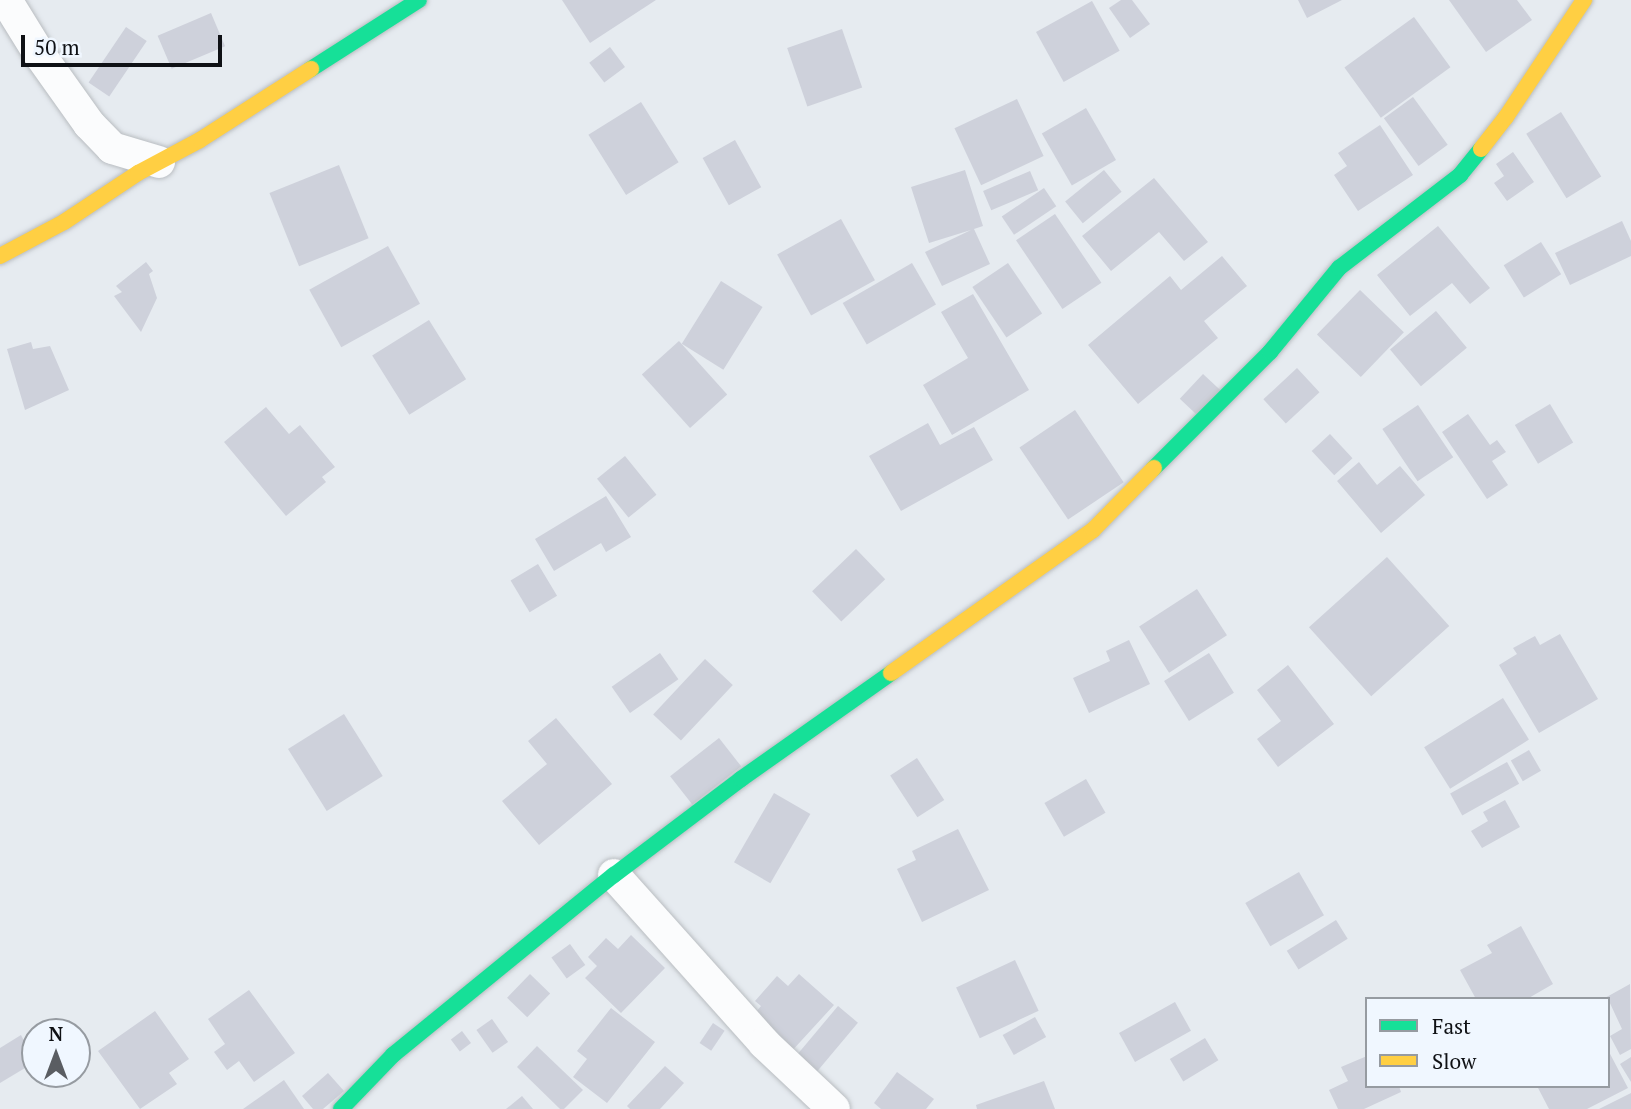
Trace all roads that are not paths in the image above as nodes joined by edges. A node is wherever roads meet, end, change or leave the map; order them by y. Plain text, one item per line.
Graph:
1 (6, 0) edge
2 (419, 0) edge
3 (1584, 0) edge
4 (159, 162) junction
5 (0, 256) edge
6 (614, 875) junction
7 (341, 1109) edge
8 (834, 1109) edge

1 - 4 street
2 - 4 street
3 - 6 street
4 - 5 street
6 - 7 street
6 - 8 street

